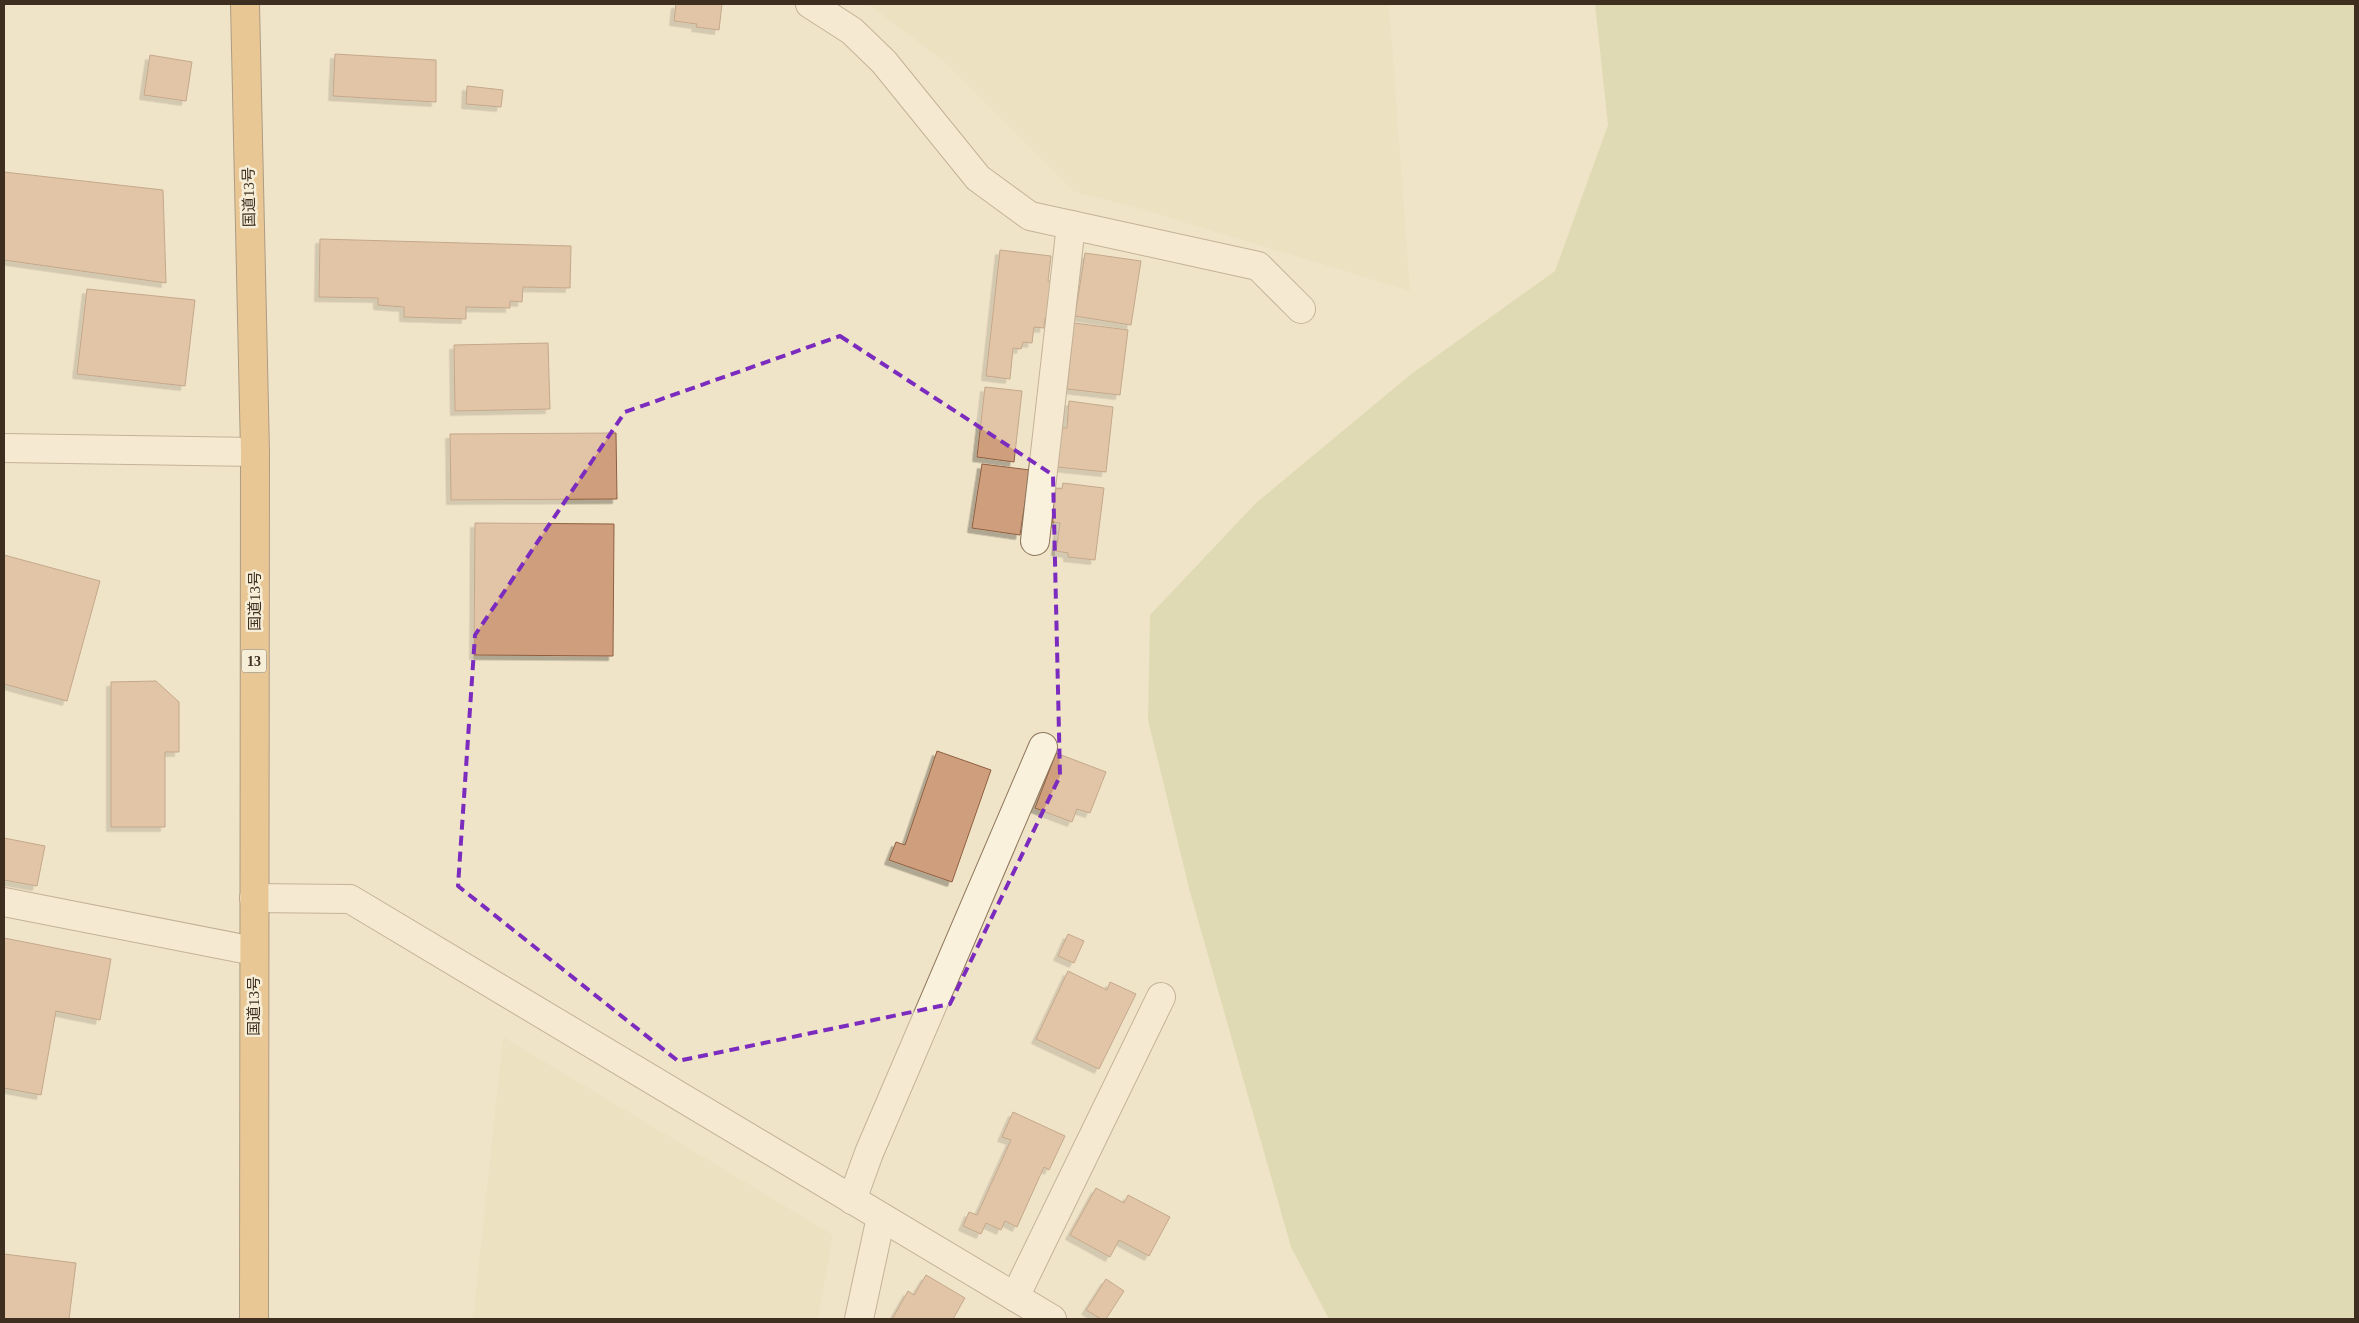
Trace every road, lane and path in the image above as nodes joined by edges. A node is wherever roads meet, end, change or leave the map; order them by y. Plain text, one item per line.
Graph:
1 (245, 4) edge
2 (810, 4) edge
3 (1071, 225) junction
4 (1302, 309) dead end
5 (4, 448) edge
6 (255, 452) junction
7 (1035, 541) dead end
8 (1043, 747) dead end
9 (254, 898) junction
10 (4, 902) edge
11 (254, 951) junction
12 (1161, 997) dead end
13 (852, 1200) junction
14 (881, 1217) junction
15 (1015, 1297) junction
16 (254, 1319) edge
17 (859, 1319) edge
18 (1052, 1319) edge

1 - 6 highway, 国道13号 / 13
2 - 3 street
3 - 4 street
3 - 7 street
5 - 6 street
6 - 9 highway, 国道13号 / 13
8 - 13 street
9 - 11 highway, 国道13号 / 13
9 - 13 street
10 - 11 street
11 - 16 highway, 国道13号 / 13
12 - 15 street
13 - 14 street
14 - 15 street
14 - 17 street
15 - 18 street

